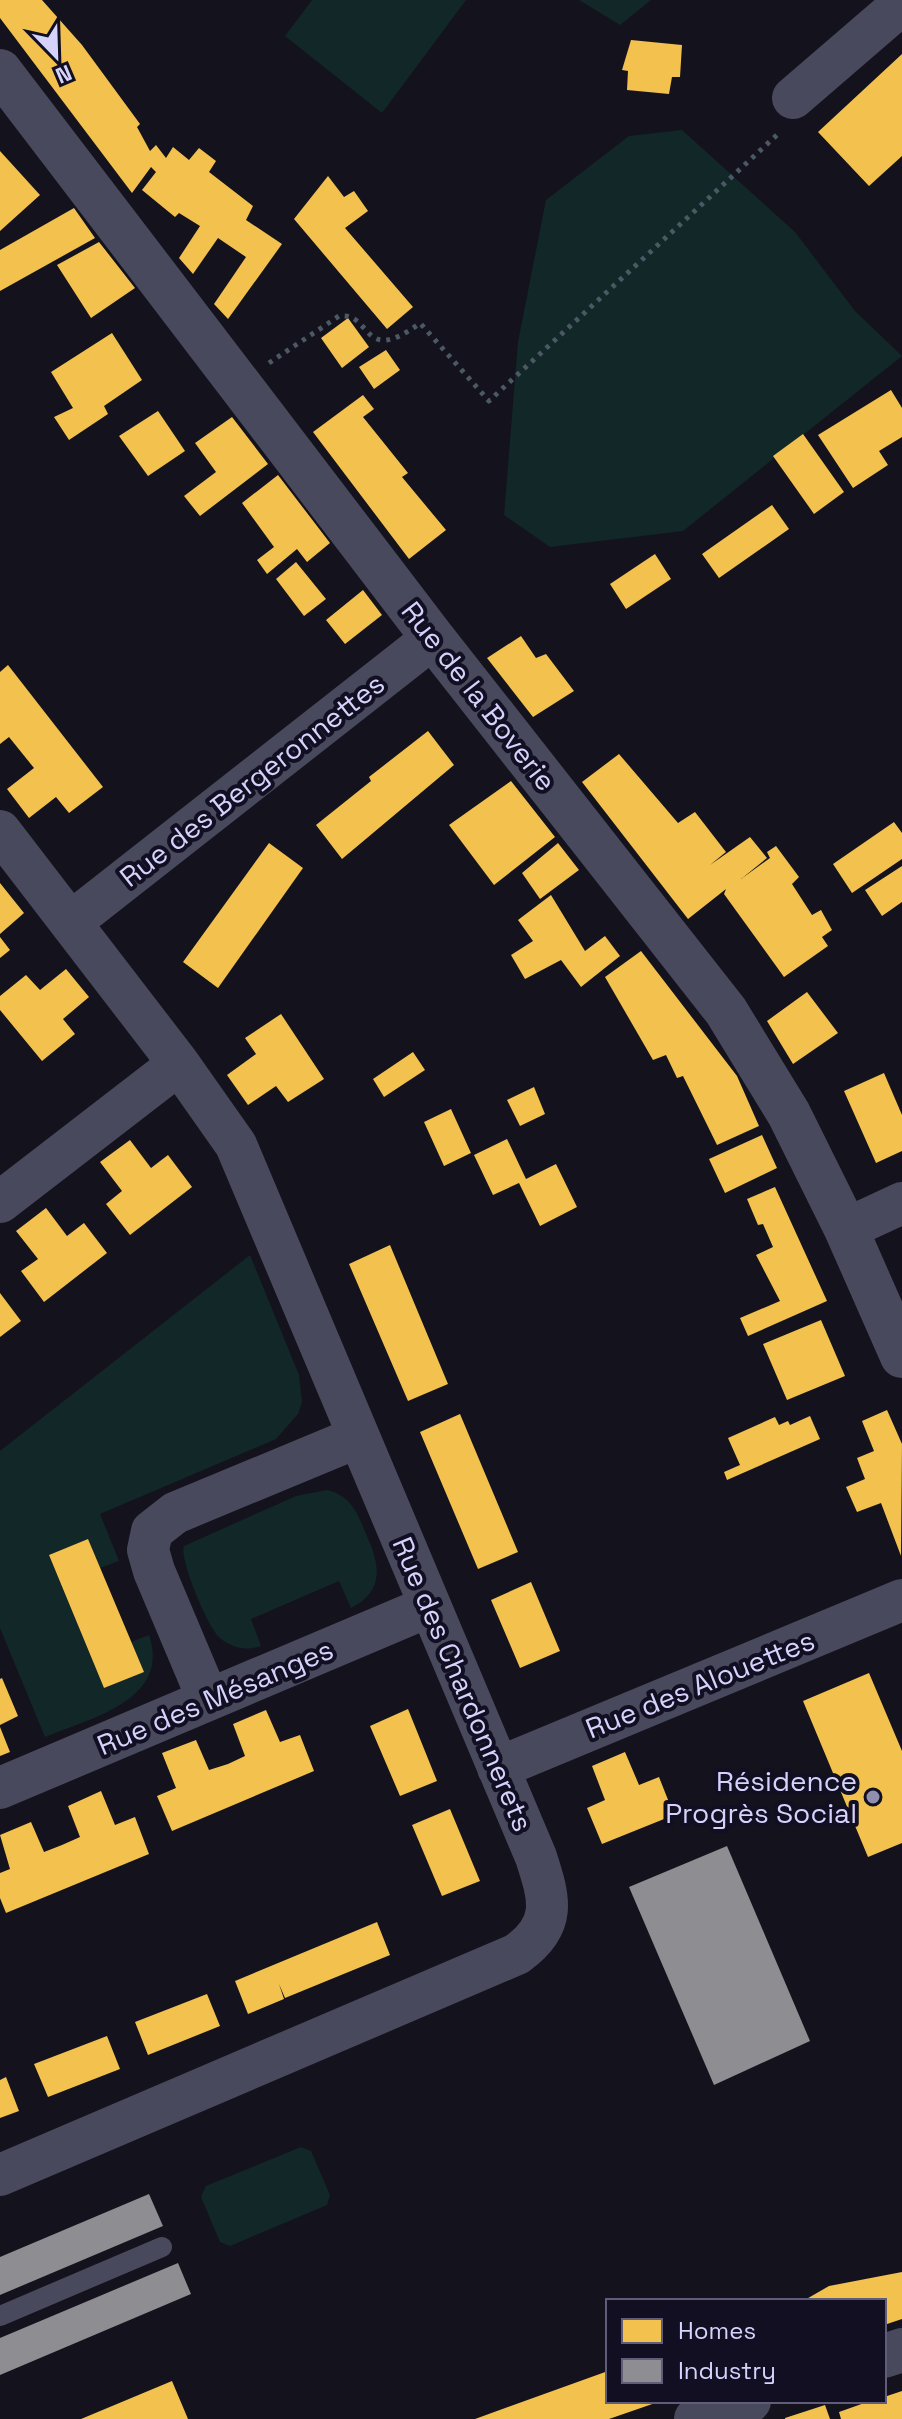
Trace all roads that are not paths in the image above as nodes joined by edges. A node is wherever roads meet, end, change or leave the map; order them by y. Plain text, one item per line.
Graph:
1 (902, 4) edge
2 (0, 71) edge
3 (790, 112) road end
4 (433, 638) junction
5 (0, 831) edge
6 (71, 922) junction
7 (179, 1064) junction
8 (0, 1202) edge
9 (902, 1203) edge
10 (846, 1229) junction
11 (902, 1356) edge
12 (358, 1437) junction
13 (902, 1600) edge
14 (430, 1606) junction
15 (208, 1699) junction
16 (498, 1768) junction
17 (0, 1788) edge
18 (0, 2175) edge
19 (162, 2247) dead end
20 (0, 2316) edge
21 (743, 2403) edge
22 (696, 2419) edge

1 - 3 street
2 - 4 street, Rue de la Boverie
4 - 6 street, Rue des Bergeronnettes
4 - 10 street, Rue de la Boverie
5 - 6 street, Rue des Chardonnerets
6 - 7 street, Rue des Chardonnerets
7 - 8 street
7 - 12 street, Rue des Chardonnerets
9 - 10 street
10 - 11 street, Rue de la Boverie
12 - 14 street, Rue des Chardonnerets
12 - 15 street
13 - 16 street, Rue des Alouettes
14 - 15 street, Rue des Mésanges
14 - 16 street, Rue des Chardonnerets
15 - 17 street, Rue des Mésanges
16 - 18 street, Rue des Chardonnerets
19 - 20 lane
21 - 22 street

